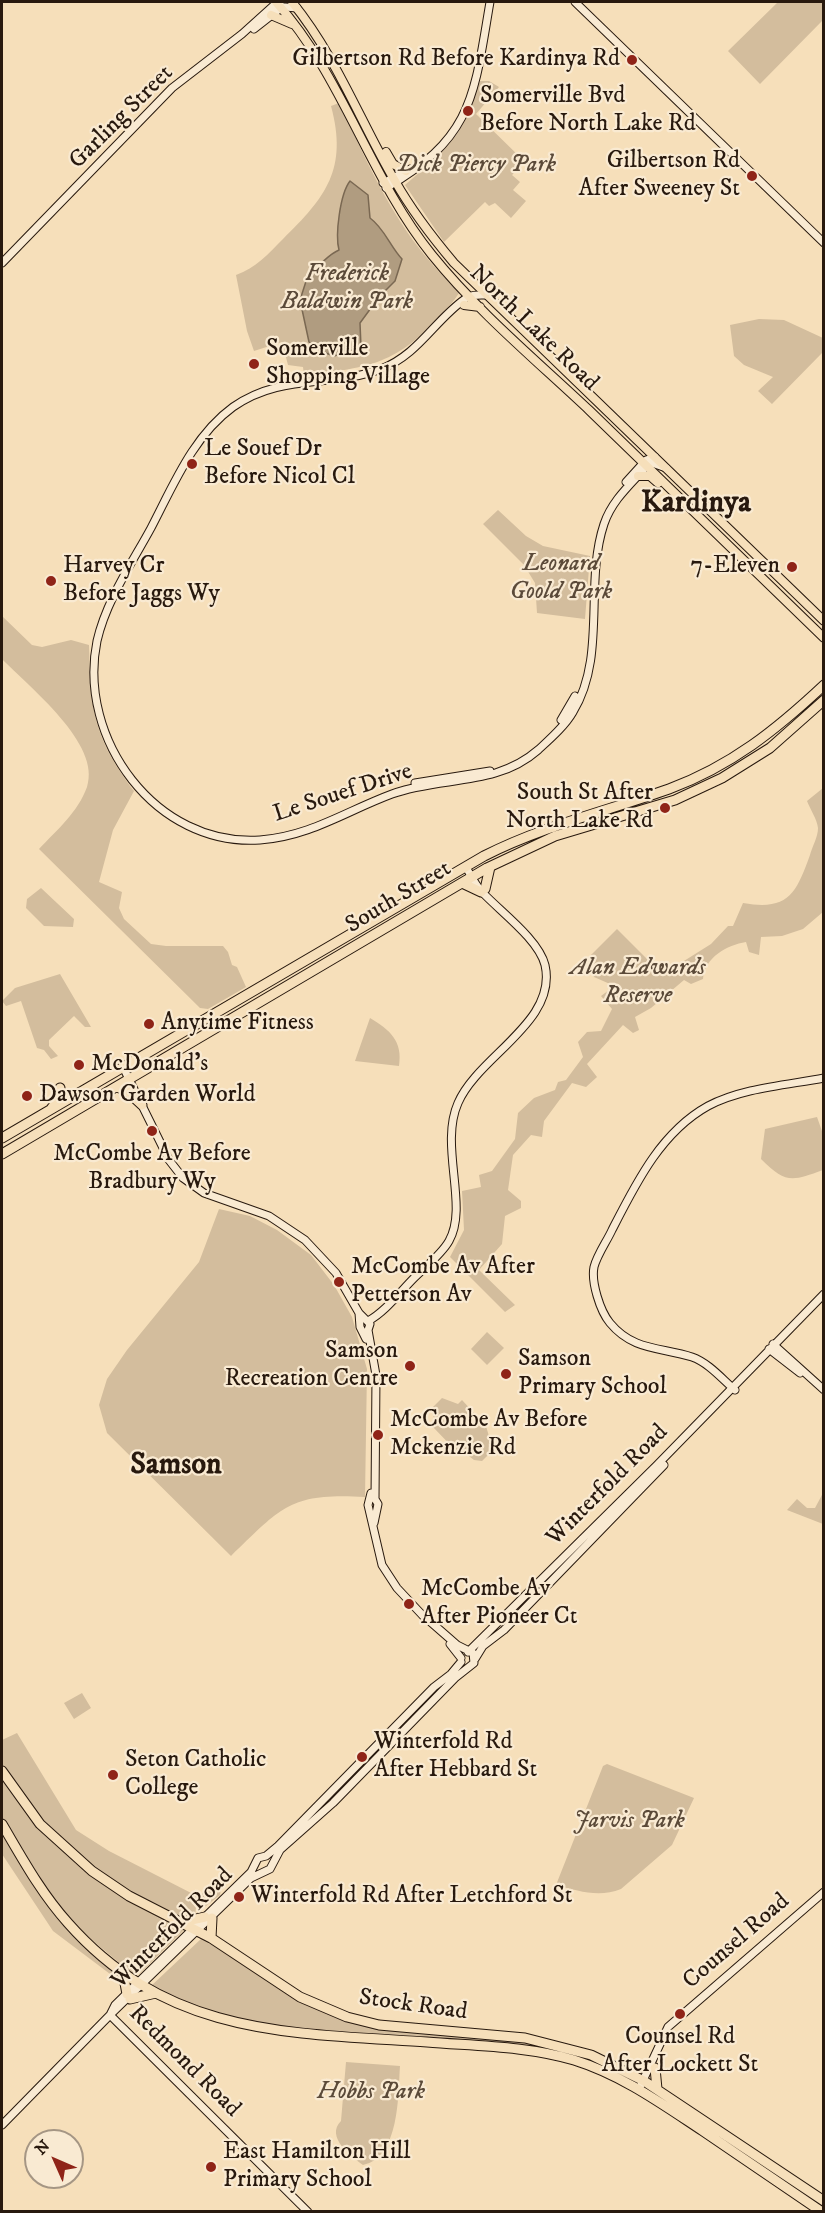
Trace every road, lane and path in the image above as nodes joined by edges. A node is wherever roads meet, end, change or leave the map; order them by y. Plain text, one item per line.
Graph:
1 (488, 2) edge
2 (575, 2) edge
3 (279, 3) edge
4 (295, 5) edge
5 (582, 5) edge
6 (271, 15) junction
7 (298, 28) junction
8 (363, 119) junction
9 (406, 171) junction
10 (395, 180) junction
11 (385, 186) junction
12 (824, 238) edge
13 (824, 243) edge
14 (2, 263) edge
15 (2, 269) edge
16 (469, 278) junction
17 (486, 295) junction
18 (470, 296) junction
19 (464, 305) junction
20 (482, 307) junction
21 (648, 461) junction
22 (638, 476) junction
23 (682, 499) junction
24 (824, 621) edge
25 (824, 638) edge
26 (824, 685) edge
27 (821, 703) edge
28 (468, 865) junction
29 (490, 867) junction
30 (474, 876) junction
31 (462, 883) junction
32 (484, 893) junction
33 (192, 1016) dead end
34 (186, 1030) junction
35 (121, 1068) junction
36 (824, 1078) edge
37 (128, 1080) junction
38 (117, 1087) junction
39 (60, 1088) dead end
40 (142, 1105) junction
41 (50, 1111) junction
42 (2, 1138) edge
43 (2, 1154) edge
44 (824, 1294) edge
45 (824, 1299) edge
46 (366, 1325) junction
47 (772, 1348) junction
48 (824, 1390) edge
49 (732, 1391) junction
50 (465, 1658) junction
51 (2, 1771) edge
52 (2, 1824) edge
53 (266, 1856) junction
54 (272, 1863) junction
55 (256, 1865) junction
56 (264, 1871) junction
57 (824, 1892) edge
58 (209, 1918) junction
59 (182, 1922) junction
60 (196, 1930) junction
61 (211, 1938) junction
62 (123, 1973) junction
63 (141, 1984) junction
64 (156, 1993) junction
65 (128, 1996) junction
66 (110, 2015) junction
67 (676, 2022) junction
68 (655, 2068) junction
69 (644, 2086) junction
70 (657, 2089) junction
71 (2, 2125) edge
72 (752, 2164) junction
73 (754, 2178) dead end
74 (824, 2201) edge
75 (308, 2211) edge
76 (822, 2211) edge

1 - 9 street
1 - 10 street
2 - 5 street
3 - 4 street
3 - 6 street, Garling Street
3 - 7 main road, North Lake Road
3 - 14 street, Garling Street
4 - 8 main road, North Lake Road
5 - 12 street
5 - 13 street
6 - 7 main road
6 - 15 street, Garling Street
7 - 11 main road, North Lake Road
8 - 9 main road
8 - 10 main road, North Lake Road
9 - 10 street
10 - 11 street
10 - 16 main road, North Lake Road
11 - 18 main road, North Lake Road
16 - 17 main road, North Lake Road
16 - 18 street
17 - 18 street
17 - 21 main road, North Lake Road
18 - 19 street, Le Souef Drive
18 - 20 main road, North Lake Road
18 - 22 street, Le Souef Drive
19 - 20 main road
19 - 21 street, Le Souef Drive
20 - 21 main road, North Lake Road
21 - 22 street, Le Souef Drive
21 - 23 main road, North Lake Road
21 - 24 main road, North Lake Road
22 - 23 main road
23 - 25 main road, North Lake Road
26 - 28 highway, South Street
27 - 29 highway, South Street
28 - 30 street
28 - 34 highway, South Street
29 - 30 highway, South Street
29 - 32 highway
30 - 31 highway, South Street
30 - 32 street
31 - 32 highway
31 - 37 highway, South Street
32 - 46 street
33 - 34 highway
34 - 35 highway, South Street
35 - 37 street
35 - 41 highway, South Street
36 - 49 street
37 - 38 highway, South Street
37 - 40 street
38 - 40 highway
38 - 43 highway, South Street
39 - 41 highway
40 - 46 street
41 - 42 highway, South Street
44 - 47 street, Winterfold Road
45 - 47 street, Winterfold Road
46 - 50 street
47 - 48 street
47 - 49 street, Winterfold Road
49 - 50 street, Winterfold Road
49 - 50 street, Winterfold Road
50 - 53 street, Winterfold Road
50 - 54 street, Winterfold Road
51 - 59 highway, Stock Road
52 - 62 highway, Stock Road
53 - 54 street
53 - 55 street
54 - 56 street
55 - 56 street
55 - 58 street, Winterfold Road
56 - 58 street, Winterfold Road
57 - 67 street, Counsel Road
58 - 59 highway
58 - 60 street, Winterfold Road
58 - 61 highway
59 - 60 highway, Stock Road
60 - 61 highway, Stock Road
60 - 63 street, Winterfold Road
61 - 69 highway, Stock Road
62 - 63 highway, Stock Road
62 - 65 highway
63 - 64 highway, Stock Road
63 - 65 street, Winterfold Road
64 - 65 highway
64 - 69 highway, Stock Road
65 - 66 street, Winterfold Road
66 - 71 street, Winterfold Road
66 - 75 street, Redmond Road
67 - 68 street, Counsel Road
67 - 69 street, Counsel Road
68 - 69 street, Counsel Road
68 - 70 highway
69 - 70 highway, Stock Road
69 - 72 highway, Stock Road
70 - 74 highway, Stock Road
72 - 73 highway
72 - 76 highway, Stock Road

